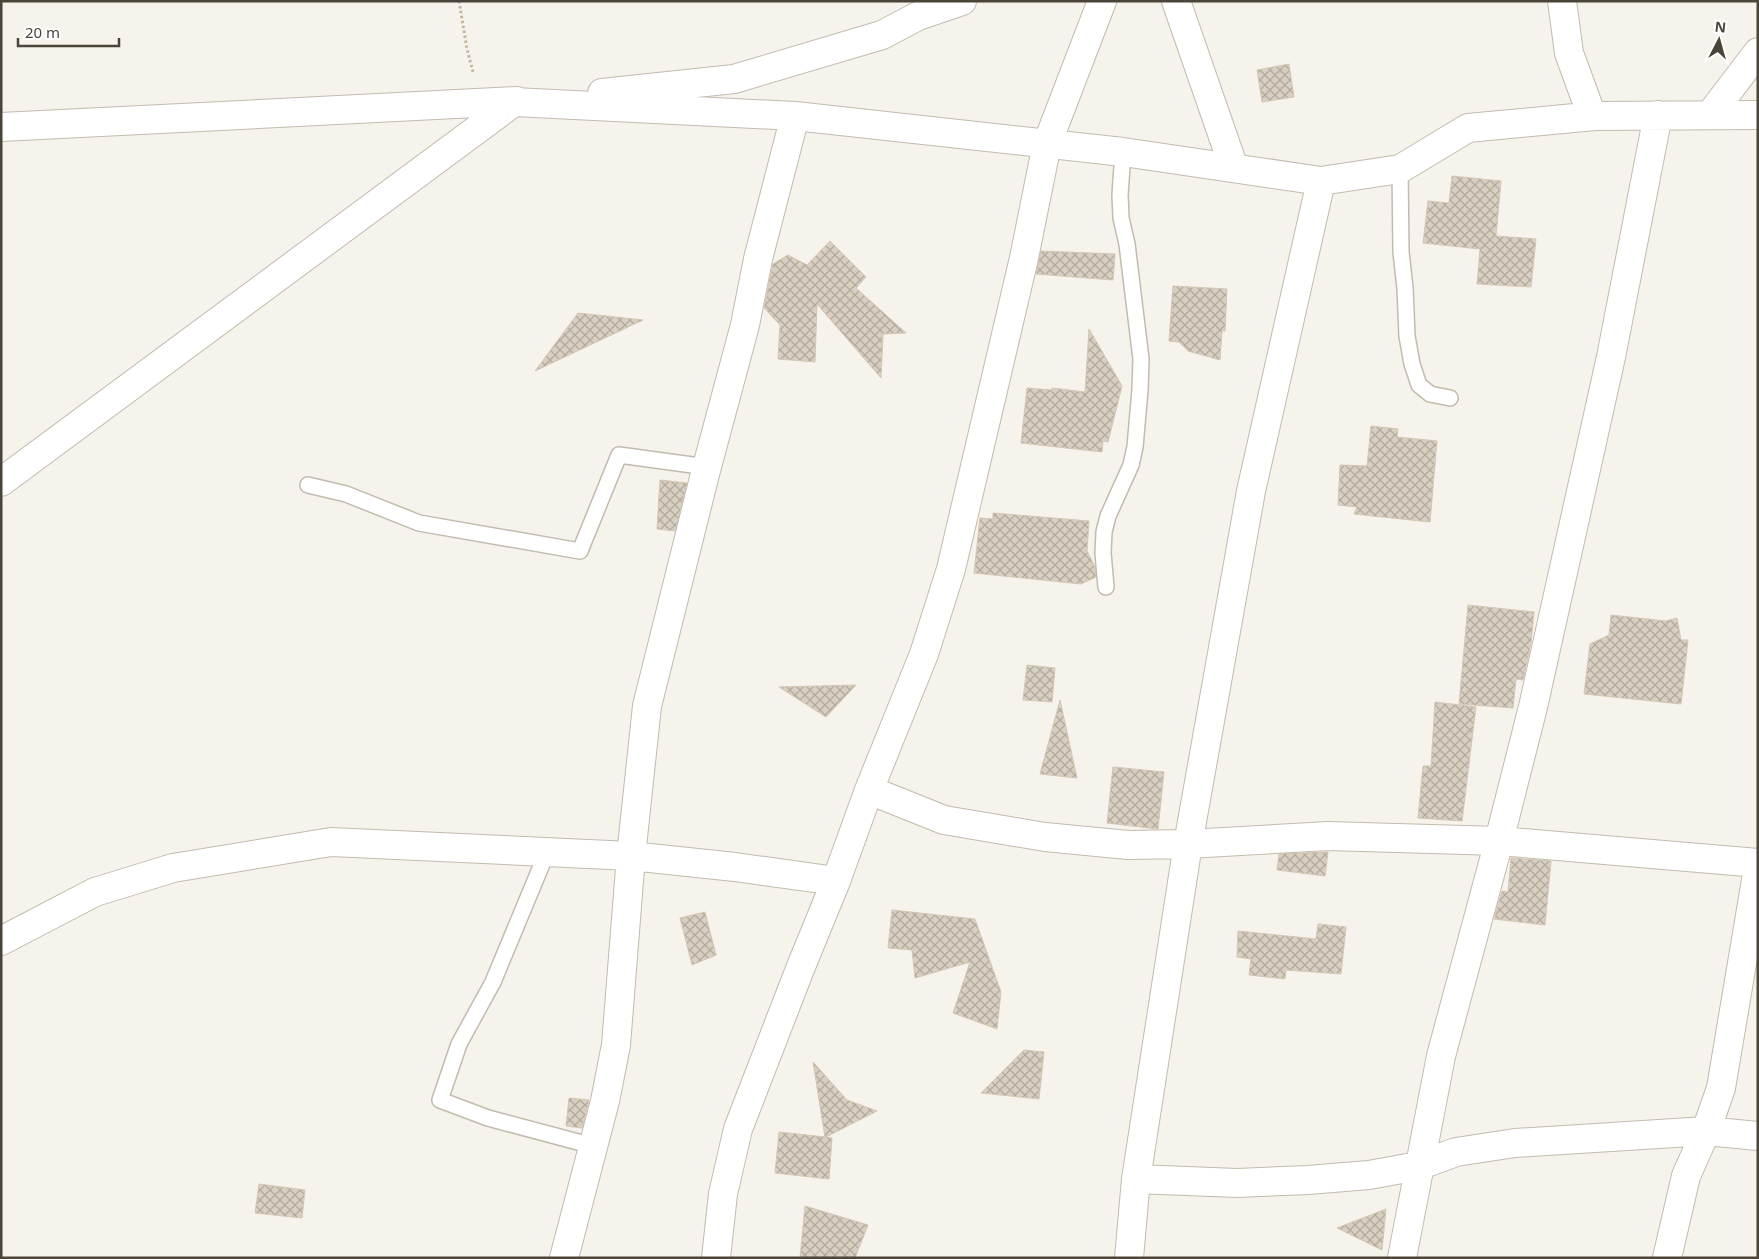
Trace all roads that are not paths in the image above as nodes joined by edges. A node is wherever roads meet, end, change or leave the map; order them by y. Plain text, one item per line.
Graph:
1 (962, 1) edge
2 (1102, 1) edge
3 (1176, 1) edge
4 (1562, 1) edge
5 (921, 9) edge
6 (1758, 52) edge
7 (514, 102) junction
8 (1658, 115) junction
9 (1710, 115) junction
10 (1758, 115) edge
11 (795, 116) junction
12 (1592, 116) junction
13 (1, 127) edge
14 (1047, 144) junction
15 (1123, 152) junction
16 (1234, 168) junction
17 (1400, 169) junction
18 (1321, 182) junction
19 (1450, 398) dead end
20 (707, 468) junction
21 (1, 482) edge
22 (308, 485) dead end
23 (1106, 587) dead end
24 (869, 790) junction
25 (1499, 841) junction
26 (1188, 844) junction
27 (547, 852) junction
28 (631, 856) junction
29 (1758, 864) edge
30 (1758, 868) edge
31 (836, 881) junction
32 (1, 941) edge
33 (1706, 1131) junction
34 (1758, 1136) edge
35 (593, 1146) junction
36 (1418, 1166) junction
37 (1136, 1179) junction
38 (564, 1258) edge
39 (716, 1258) edge
40 (1129, 1258) edge
41 (1402, 1258) edge
42 (1667, 1258) edge

1 - 5 street
2 - 14 street
3 - 16 street
4 - 12 street
5 - 7 street
6 - 9 street
7 - 11 street
7 - 13 street
7 - 21 street
8 - 9 street
8 - 12 street
8 - 25 street
9 - 10 street
11 - 14 street
11 - 20 street
12 - 17 street
14 - 15 street
14 - 24 street
15 - 16 street
15 - 23 lane
16 - 18 street
17 - 18 street
17 - 19 lane
18 - 26 street
20 - 22 lane
20 - 28 street
24 - 26 street
24 - 31 street
25 - 26 street
25 - 29 street
25 - 36 street
26 - 37 street
27 - 28 street
27 - 32 street
27 - 35 lane
28 - 31 street
28 - 35 street
30 - 33 street
31 - 39 street
33 - 34 street
33 - 36 street
33 - 42 street
35 - 38 street
36 - 37 street
36 - 41 street
37 - 40 street

